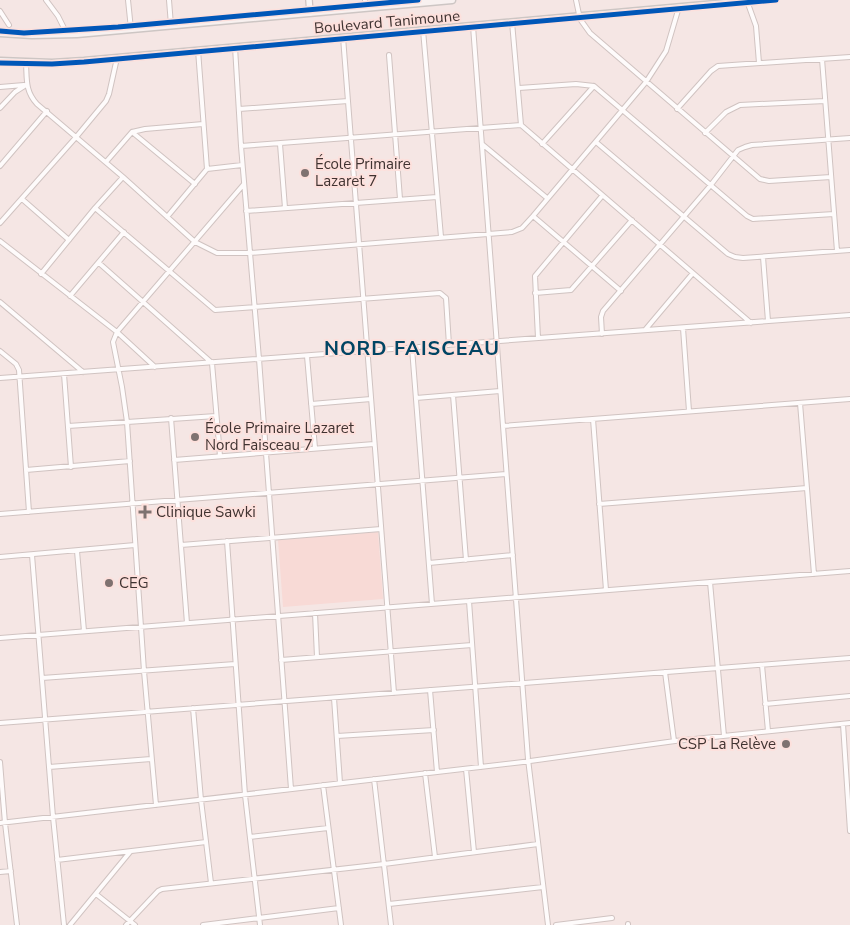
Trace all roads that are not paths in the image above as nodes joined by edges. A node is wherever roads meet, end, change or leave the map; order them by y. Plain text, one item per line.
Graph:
1 (46, 0) edge
2 (128, 0) edge
3 (169, 0) edge
4 (309, 0) edge
5 (365, 0) edge
6 (450, 0) edge
7 (576, 0) edge
8 (760, 0) edge
9 (748, 1) edge
10 (679, 7) junction
11 (366, 8) junction
12 (0, 11) edge
13 (310, 13) junction
14 (579, 16) junction
15 (512, 22) junction
16 (9, 25) dead end
17 (171, 25) junction
18 (473, 26) junction
19 (131, 29) junction
20 (424, 30) junction
21 (0, 33) edge
22 (67, 34) junction
23 (343, 37) junction
24 (235, 47) junction
25 (198, 50) junction
26 (389, 54) dead end
27 (850, 57) edge
28 (117, 58) junction
29 (822, 59) junction
30 (0, 61) edge
31 (759, 63) junction
32 (26, 66) junction
33 (646, 82) junction
34 (26, 85) junction
35 (594, 86) junction
36 (0, 87) edge
37 (519, 88) junction
38 (348, 101) junction
39 (825, 101) junction
40 (0, 108) edge
41 (677, 108) junction
42 (239, 109) junction
43 (622, 110) junction
44 (47, 111) junction
45 (203, 124) junction
46 (522, 125) junction
47 (480, 128) junction
48 (132, 132) junction
49 (433, 132) junction
50 (705, 133) junction
51 (396, 134) junction
52 (77, 136) junction
53 (350, 138) junction
54 (850, 138) edge
55 (829, 139) junction
56 (596, 142) junction
57 (280, 144) junction
58 (482, 144) junction
59 (542, 144) junction
60 (241, 146) junction
61 (733, 156) junction
62 (106, 162) junction
63 (242, 165) junction
64 (0, 166) edge
65 (207, 169) junction
66 (571, 170) junction
67 (123, 177) junction
68 (831, 177) junction
69 (196, 184) junction
70 (244, 184) junction
71 (710, 186) junction
72 (602, 196) junction
73 (437, 197) junction
74 (547, 198) junction
75 (22, 199) junction
76 (400, 199) junction
77 (356, 203) junction
78 (95, 208) junction
79 (285, 208) junction
80 (246, 211) junction
81 (834, 214) junction
82 (167, 216) junction
83 (533, 216) junction
84 (683, 216) junction
85 (632, 220) junction
86 (0, 223) edge
87 (124, 232) junction
88 (488, 234) junction
89 (441, 237) junction
90 (69, 240) junction
91 (0, 241) edge
92 (195, 242) junction
93 (564, 242) junction
94 (359, 244) junction
95 (659, 245) junction
96 (850, 250) edge
97 (837, 251) junction
98 (250, 253) junction
99 (762, 257) junction
100 (99, 263) junction
101 (592, 266) junction
102 (170, 271) junction
103 (693, 273) junction
104 (41, 274) junction
105 (620, 290) junction
106 (535, 293) junction
107 (70, 296) junction
108 (362, 299) junction
109 (0, 302) edge
110 (143, 303) junction
111 (254, 308) junction
112 (850, 315) edge
113 (768, 321) junction
114 (751, 322) junction
115 (683, 328) junction
116 (645, 330) junction
117 (117, 332) junction
118 (602, 334) junction
119 (538, 338) junction
120 (496, 342) junction
121 (449, 345) junction
122 (412, 348) junction
123 (0, 351) edge
124 (367, 351) junction
125 (307, 356) junction
126 (259, 359) junction
127 (212, 363) junction
128 (155, 367) junction
129 (118, 370) junction
130 (83, 372) junction
131 (64, 374) junction
132 (20, 377) junction
133 (0, 378) edge
134 (500, 391) junction
135 (453, 395) junction
136 (416, 398) junction
137 (850, 399) edge
138 (371, 400) junction
139 (800, 402) junction
140 (311, 404) junction
141 (689, 411) junction
142 (216, 416) junction
143 (171, 418) junction
144 (592, 419) junction
145 (127, 422) junction
146 (68, 426) junction
147 (503, 426) junction
148 (374, 444) junction
149 (315, 448) junction
150 (265, 452) junction
151 (220, 456) junction
152 (174, 460) junction
153 (130, 461) junction
154 (71, 467) junction
155 (26, 470) junction
156 (506, 474) junction
157 (459, 478) junction
158 (422, 481) junction
159 (378, 485) junction
160 (807, 488) junction
161 (268, 493) junction
162 (178, 500) junction
163 (133, 504) junction
164 (599, 504) junction
165 (29, 512) junction
166 (0, 514) edge
167 (381, 529) junction
168 (272, 538) junction
169 (227, 541) junction
170 (135, 545) junction
171 (181, 545) junction
172 (77, 551) junction
173 (32, 555) junction
174 (512, 556) junction
175 (0, 557) edge
176 (466, 560) junction
177 (429, 563) junction
178 (850, 571) edge
179 (814, 574) junction
180 (710, 582) junction
181 (606, 590) junction
182 (516, 597) junction
183 (469, 601) junction
184 (432, 604) junction
185 (387, 607) junction
186 (315, 613) junction
187 (278, 616) junction
188 (232, 620) junction
189 (187, 623) junction
190 (141, 627) junction
191 (84, 631) junction
192 (38, 635) junction
193 (0, 638) edge
194 (472, 645) junction
195 (390, 651) junction
196 (318, 658) junction
197 (850, 658) edge
198 (281, 660) junction
199 (235, 664) junction
200 (762, 665) junction
201 (718, 668) junction
202 (144, 671) junction
203 (665, 672) junction
204 (42, 678) junction
205 (522, 683) junction
206 (475, 687) junction
207 (430, 690) junction
208 (394, 693) junction
209 (850, 696) edge
210 (334, 698) junction
211 (284, 701) junction
212 (765, 704) junction
213 (237, 705) junction
214 (193, 708) junction
215 (148, 712) junction
216 (45, 720) junction
217 (0, 723) edge
218 (850, 723) edge
219 (843, 724) junction
220 (434, 730) junction
221 (768, 731) junction
222 (336, 736) junction
223 (724, 736) junction
224 (674, 741) junction
225 (152, 759) junction
226 (528, 761) junction
227 (0, 762) edge
228 (49, 766) junction
229 (481, 767) junction
230 (466, 768) junction
231 (437, 772) junction
232 (425, 773) junction
233 (374, 779) junction
234 (340, 783) junction
235 (323, 785) junction
236 (291, 789) junction
237 (244, 794) junction
238 (201, 800) junction
239 (156, 805) junction
240 (52, 817) junction
241 (3, 823) edge
242 (328, 828) junction
243 (850, 831) edge
244 (250, 837) junction
245 (206, 842) junction
246 (538, 844) junction
247 (130, 852) junction
248 (474, 852) junction
249 (435, 857) junction
250 (57, 860) junction
251 (384, 864) junction
252 (333, 870) junction
253 (11, 871) junction
254 (0, 872) edge
255 (255, 878) junction
256 (212, 883) junction
257 (543, 887) junction
258 (96, 894) junction
259 (389, 904) junction
260 (339, 908) junction
261 (260, 918) junction
262 (612, 918) dead end
263 (129, 921) junction
264 (218, 924) edge
265 (17, 925) edge
266 (64, 925) edge
267 (70, 925) edge
268 (126, 925) edge
269 (135, 925) edge
270 (203, 925) edge
271 (260, 925) edge
272 (341, 925) edge
273 (392, 925) edge
274 (548, 925) edge
275 (556, 925) edge

1 - 22 street
2 - 19 street
3 - 17 street
4 - 13 street
5 - 11 street
6 - 11 main road, Boulevard Tanimoune
7 - 14 street
8 - 9 main road, Boulevard Tanimoune
9 - 10 main road, Boulevard Tanimoune
9 - 31 street
10 - 14 main road, Boulevard Tanimoune
10 - 33 street
11 - 13 main road, Boulevard Tanimoune
12 - 16 street
13 - 17 main road, Boulevard Tanimoune
14 - 15 main road, Boulevard Tanimoune
14 - 33 street
15 - 18 main road, Boulevard Tanimoune
15 - 37 street
17 - 19 main road, Boulevard Tanimoune
18 - 20 main road, Boulevard Tanimoune
18 - 47 street
19 - 22 main road, Boulevard Tanimoune
20 - 23 main road, Boulevard Tanimoune
20 - 49 street
21 - 22 main road, Boulevard Tanimoune
23 - 24 main road, Boulevard Tanimoune
23 - 38 street
24 - 25 main road, Boulevard Tanimoune
24 - 42 street
25 - 28 main road, Boulevard Tanimoune
25 - 45 street
26 - 51 street
27 - 29 street
28 - 32 main road, Boulevard Tanimoune
28 - 52 street
29 - 31 street
29 - 39 street
30 - 32 main road, Boulevard Tanimoune
31 - 41 street
32 - 34 street
33 - 41 street
33 - 43 street
34 - 36 street
34 - 40 street
34 - 44 street
35 - 37 street
35 - 43 street
35 - 59 street
37 - 46 street
38 - 42 street
38 - 53 street
39 - 50 street
39 - 55 street
41 - 50 street
42 - 60 street
43 - 56 street
43 - 71 street
44 - 52 street
44 - 64 street
45 - 48 street
45 - 65 street
46 - 47 street
46 - 59 street
47 - 49 street
47 - 58 street
48 - 62 street
48 - 69 street
49 - 51 street
49 - 73 street
50 - 61 street
51 - 53 street
51 - 76 street
52 - 62 street
52 - 75 street
53 - 57 street
53 - 77 street
54 - 55 street
55 - 61 street
55 - 68 street
56 - 66 street
56 - 84 street
57 - 60 street
57 - 79 street
58 - 74 street
58 - 88 street
59 - 66 street
60 - 63 street
61 - 68 street
61 - 71 street
62 - 67 street
63 - 65 street
63 - 70 street
65 - 69 street
66 - 72 street
66 - 74 street
67 - 78 street
67 - 82 street
68 - 81 street
69 - 82 street
70 - 80 street
70 - 92 street
71 - 81 street
71 - 84 street
72 - 85 street
72 - 93 street
73 - 76 street
73 - 89 street
74 - 83 street
75 - 86 street
75 - 90 street
76 - 77 street
77 - 79 street
77 - 94 street
78 - 87 street
78 - 90 street
79 - 80 street
80 - 98 street
81 - 97 street
82 - 92 street
83 - 88 street
83 - 93 street
84 - 95 street
84 - 99 street
85 - 95 street
85 - 101 street
87 - 100 street
87 - 102 street
88 - 89 street
88 - 120 street
89 - 94 street
90 - 104 street
91 - 104 street
92 - 98 street
92 - 102 street
93 - 101 street
93 - 106 street
94 - 98 street
94 - 108 street
95 - 103 street
95 - 105 street
96 - 97 street
97 - 99 street
98 - 111 street
99 - 113 street
100 - 107 street
100 - 110 street
101 - 105 street
101 - 106 street
102 - 110 street
102 - 111 street
103 - 114 street
103 - 116 street
104 - 107 street
105 - 118 street
106 - 119 street
107 - 117 street
108 - 111 street
108 - 121 street
108 - 124 street
109 - 130 street
110 - 117 street
110 - 127 street
111 - 126 street
112 - 113 street
113 - 114 street
114 - 115 street
115 - 116 street
115 - 141 street
116 - 118 street
117 - 128 street
117 - 129 street
118 - 119 street
119 - 120 street
120 - 121 street
120 - 134 street
121 - 122 street
122 - 124 street
122 - 136 street
123 - 132 street
124 - 125 street
124 - 138 street
125 - 126 street
125 - 140 street
126 - 127 street
126 - 150 street
127 - 128 street
127 - 142 street
128 - 129 street
129 - 130 street
129 - 145 street
130 - 131 street
131 - 132 street
131 - 146 street
132 - 133 street
132 - 155 street
134 - 135 street
134 - 147 street
135 - 136 street
135 - 157 street
136 - 158 street
137 - 139 street
138 - 140 street
138 - 148 street
139 - 141 street
139 - 160 street
140 - 149 street
141 - 144 street
142 - 143 street
142 - 151 street
143 - 145 street
143 - 152 street
144 - 147 street
144 - 164 street
145 - 146 street
145 - 153 street
146 - 154 street
147 - 156 street
148 - 149 street
148 - 159 street
149 - 150 street
150 - 151 street
150 - 161 street
151 - 152 street
152 - 162 street
153 - 154 street
153 - 163 street
154 - 155 street
155 - 165 street
156 - 157 street
156 - 174 street
157 - 158 street
157 - 176 street
158 - 159 street
158 - 177 street
159 - 161 street
159 - 167 street
160 - 164 street
160 - 179 street
161 - 162 street
161 - 168 street
162 - 163 street
162 - 171 street
163 - 165 street
163 - 170 street
164 - 181 street
165 - 166 street
167 - 168 street
167 - 185 street
168 - 169 street
168 - 187 street
169 - 171 street
169 - 188 street
170 - 172 street
170 - 190 street
171 - 189 street
172 - 173 street
172 - 191 street
173 - 175 street
173 - 192 street
174 - 176 street
174 - 182 street
176 - 177 street
177 - 184 street
178 - 179 street
179 - 180 street
180 - 181 street
180 - 201 street
181 - 182 street
182 - 183 street
182 - 205 street
183 - 184 street
183 - 194 street
184 - 185 street
185 - 186 street
185 - 195 street
186 - 187 street
186 - 196 street
187 - 188 street
187 - 198 street
188 - 189 street
188 - 199 street
189 - 190 street
190 - 191 street
190 - 202 street
191 - 192 street
192 - 193 street
192 - 204 street
194 - 195 street
194 - 206 street
195 - 196 street
195 - 208 street
196 - 198 street
197 - 200 street
198 - 211 street
199 - 202 street
199 - 213 street
200 - 201 street
200 - 212 street
201 - 203 street
201 - 223 street
202 - 204 street
202 - 215 street
203 - 205 street
203 - 224 street
204 - 216 street
205 - 206 street
205 - 226 street
206 - 207 street
206 - 229 street
207 - 208 street
207 - 220 street
208 - 210 street
209 - 212 street
210 - 211 street
210 - 222 street
211 - 213 street
211 - 236 street
212 - 221 street
213 - 214 street
213 - 237 street
214 - 215 street
214 - 238 street
215 - 216 street
215 - 225 street
216 - 217 street
216 - 228 street
218 - 219 street
219 - 221 street
219 - 243 street
220 - 222 street
220 - 231 street
221 - 223 street
222 - 234 street
223 - 224 street
224 - 226 street
225 - 228 street
225 - 239 street
226 - 229 street
226 - 246 street
227 - 241 street
228 - 240 street
229 - 230 street
230 - 231 street
230 - 248 street
231 - 232 street
232 - 233 street
232 - 249 street
233 - 234 street
233 - 251 street
234 - 235 street
235 - 236 street
235 - 242 street
236 - 237 street
237 - 238 street
237 - 244 street
238 - 239 street
238 - 245 street
239 - 240 street
240 - 241 street
240 - 250 street
241 - 253 street
242 - 244 street
242 - 252 street
244 - 255 street
245 - 247 street
245 - 256 street
246 - 248 street
246 - 257 street
247 - 250 street
247 - 258 street
248 - 249 street
249 - 251 street
250 - 266 street
251 - 252 street
251 - 259 street
252 - 255 street
252 - 260 street
253 - 254 street
253 - 265 street
255 - 256 street
255 - 261 street
256 - 263 street
257 - 259 street
257 - 274 street
258 - 263 street
258 - 267 street
259 - 273 street
260 - 261 street
260 - 272 street
261 - 264 street
261 - 271 street
262 - 275 street
263 - 268 street
263 - 269 street
264 - 270 street

